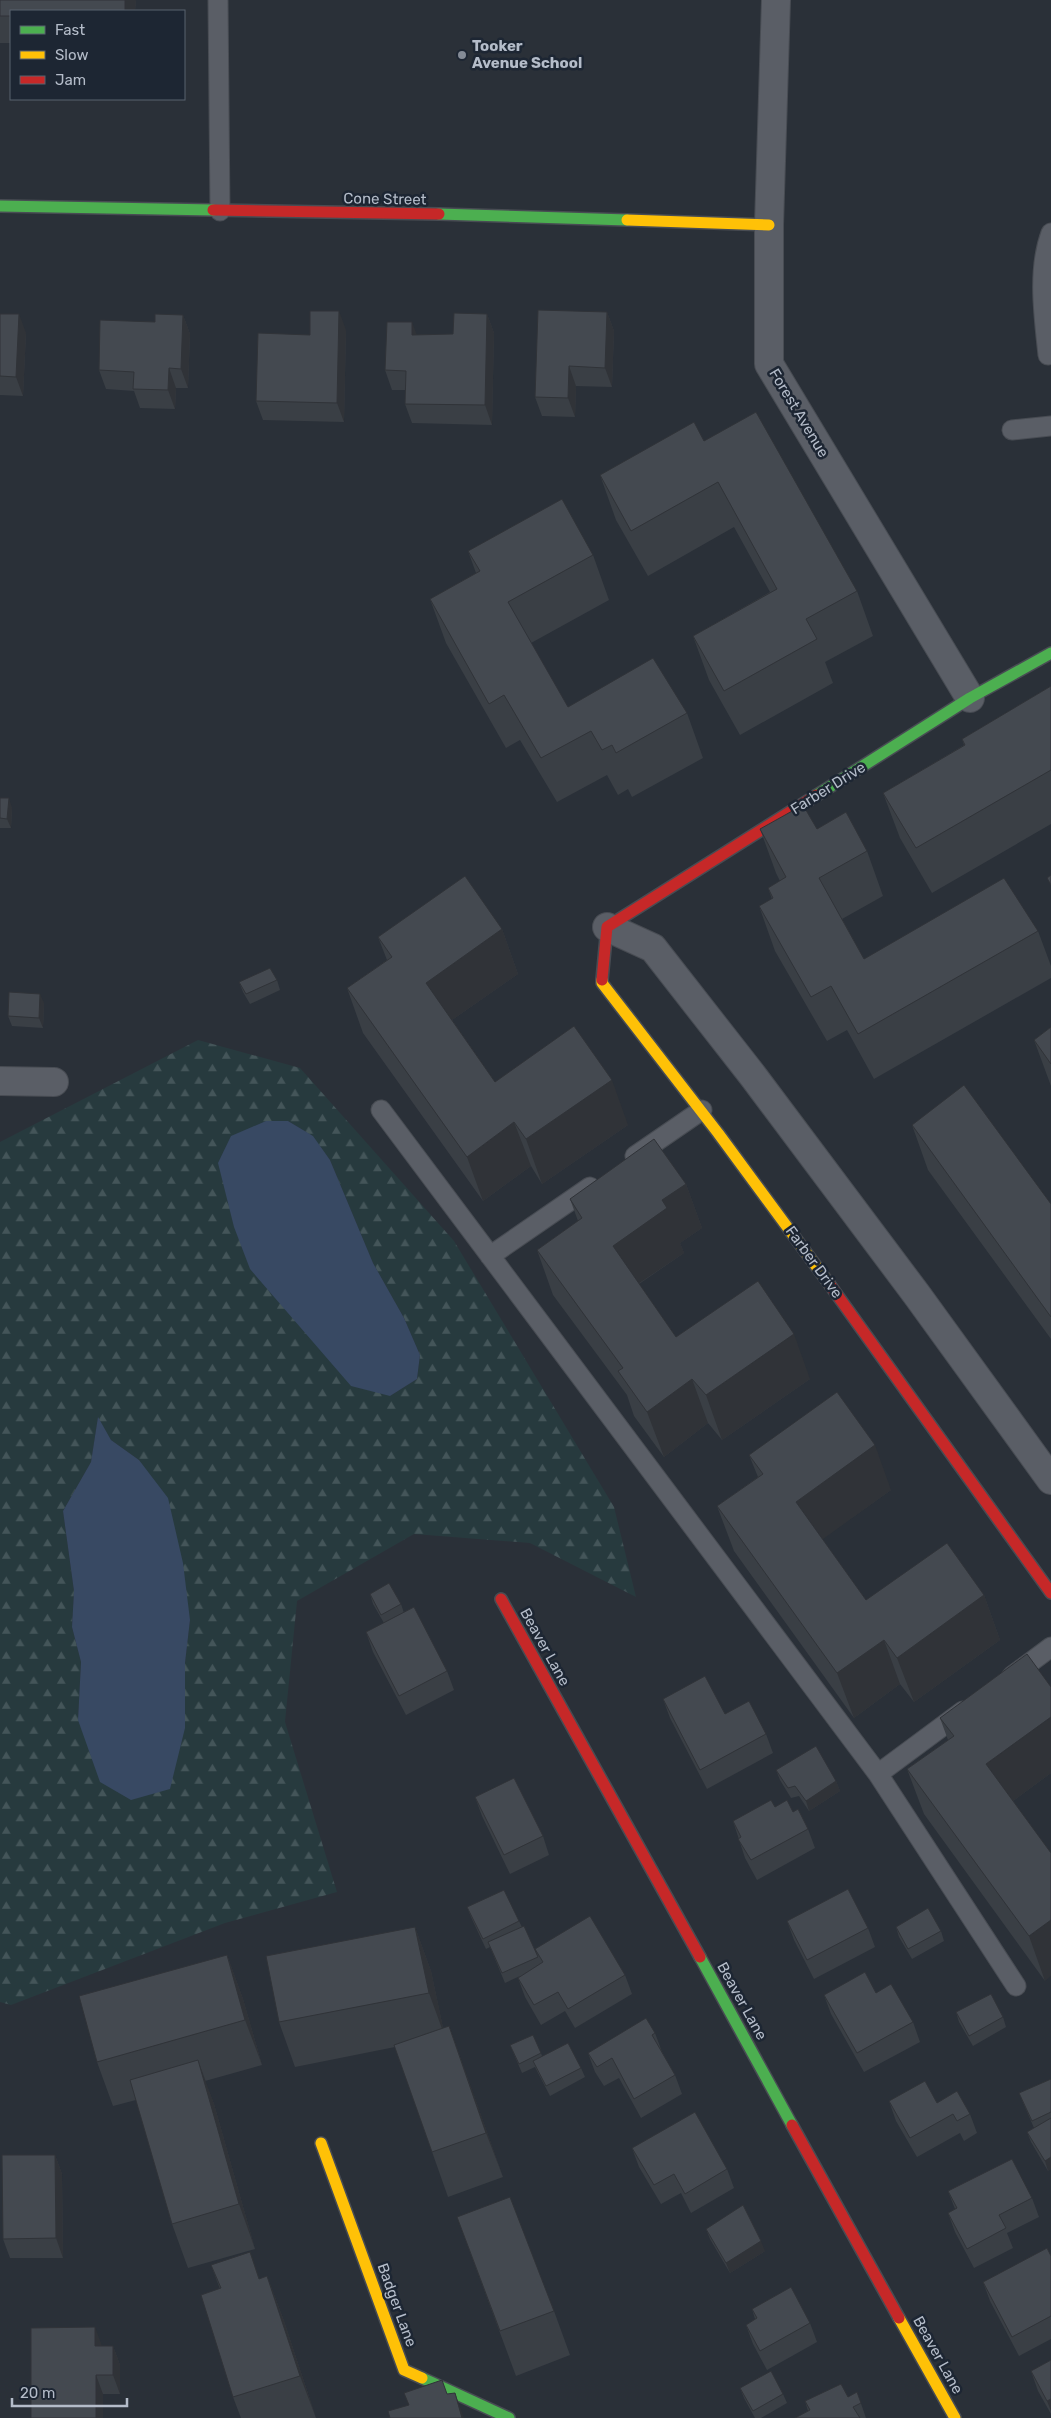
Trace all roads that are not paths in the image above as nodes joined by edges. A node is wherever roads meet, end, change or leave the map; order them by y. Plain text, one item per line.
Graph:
1 (218, 0) edge
2 (776, 0) edge
3 (0, 206) edge
4 (220, 211) junction
5 (770, 225) junction
6 (1051, 233) edge
7 (1048, 355) dead end
8 (1051, 426) edge
9 (1012, 430) dead end
10 (1051, 653) edge
11 (970, 698) junction
12 (607, 927) junction
13 (0, 1081) edge
14 (54, 1082) dead end
15 (381, 1110) dead end
16 (702, 1110) junction
17 (619, 1167) edge
18 (603, 1178) edge
19 (490, 1256) junction
20 (1051, 1480) edge
21 (1051, 1593) edge
22 (501, 1599) dead end
23 (1051, 1647) edge
24 (994, 1689) edge
25 (978, 1700) edge
26 (878, 1774) junction
27 (1016, 1986) dead end
28 (321, 2143) dead end
29 (509, 2418) edge
30 (956, 2418) edge

1 - 4 lane
2 - 5 street, Forest Avenue
3 - 4 street, Cone Street
4 - 5 street, Cone Street
5 - 11 street, Forest Avenue
6 - 7 lane
8 - 9 lane
10 - 11 street, Farber Drive
11 - 12 street, Farber Drive
12 - 16 street, Farber Drive
12 - 20 street
13 - 14 street
15 - 19 lane
16 - 17 lane
16 - 21 street, Farber Drive
18 - 19 lane
19 - 26 lane
22 - 30 street, Beaver Lane
23 - 24 lane
25 - 26 lane
26 - 27 lane
28 - 29 street, Badger Lane

